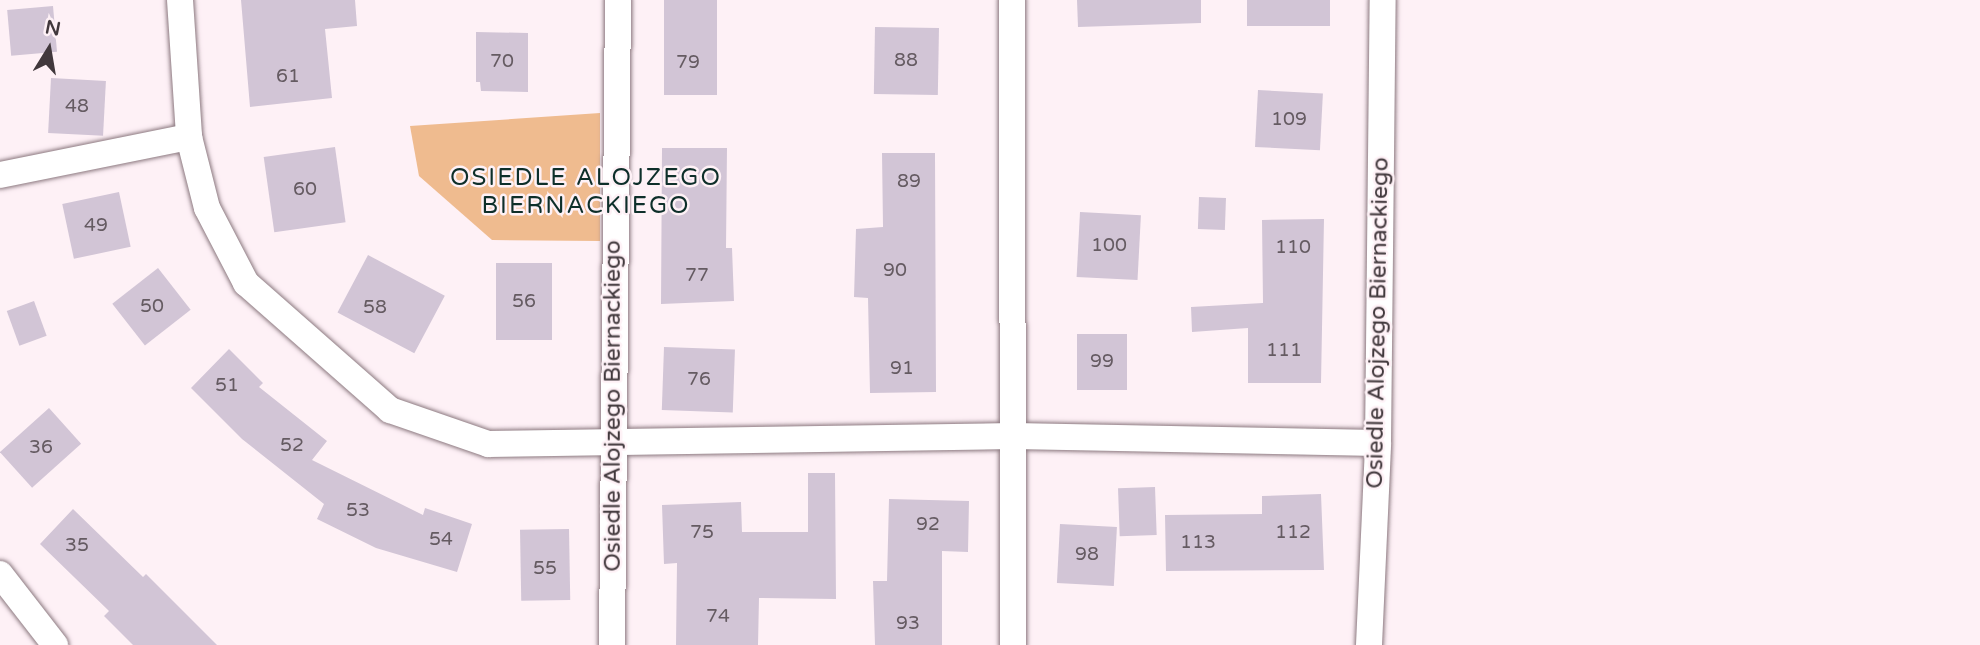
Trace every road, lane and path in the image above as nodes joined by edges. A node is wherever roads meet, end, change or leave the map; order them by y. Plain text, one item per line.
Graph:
1 (180, 0) edge
2 (618, 0) edge
3 (1013, 0) edge
4 (1383, 0) edge
5 (189, 137) junction
6 (0, 175) edge
7 (1014, 436) junction
8 (611, 442) junction
9 (1378, 443) junction
10 (0, 574) edge
11 (55, 645) edge
12 (612, 645) edge
13 (1013, 645) edge
14 (1369, 645) edge

1 - 5 street
2 - 8 street, Osiedle Alojzego Biernackiego
3 - 7 street
4 - 9 street, Osiedle Alojzego Biernackiego
5 - 6 street
5 - 8 street
7 - 8 street
7 - 9 street
7 - 13 street
8 - 12 street, Osiedle Alojzego Biernackiego
9 - 14 street, Osiedle Alojzego Biernackiego
10 - 11 street

